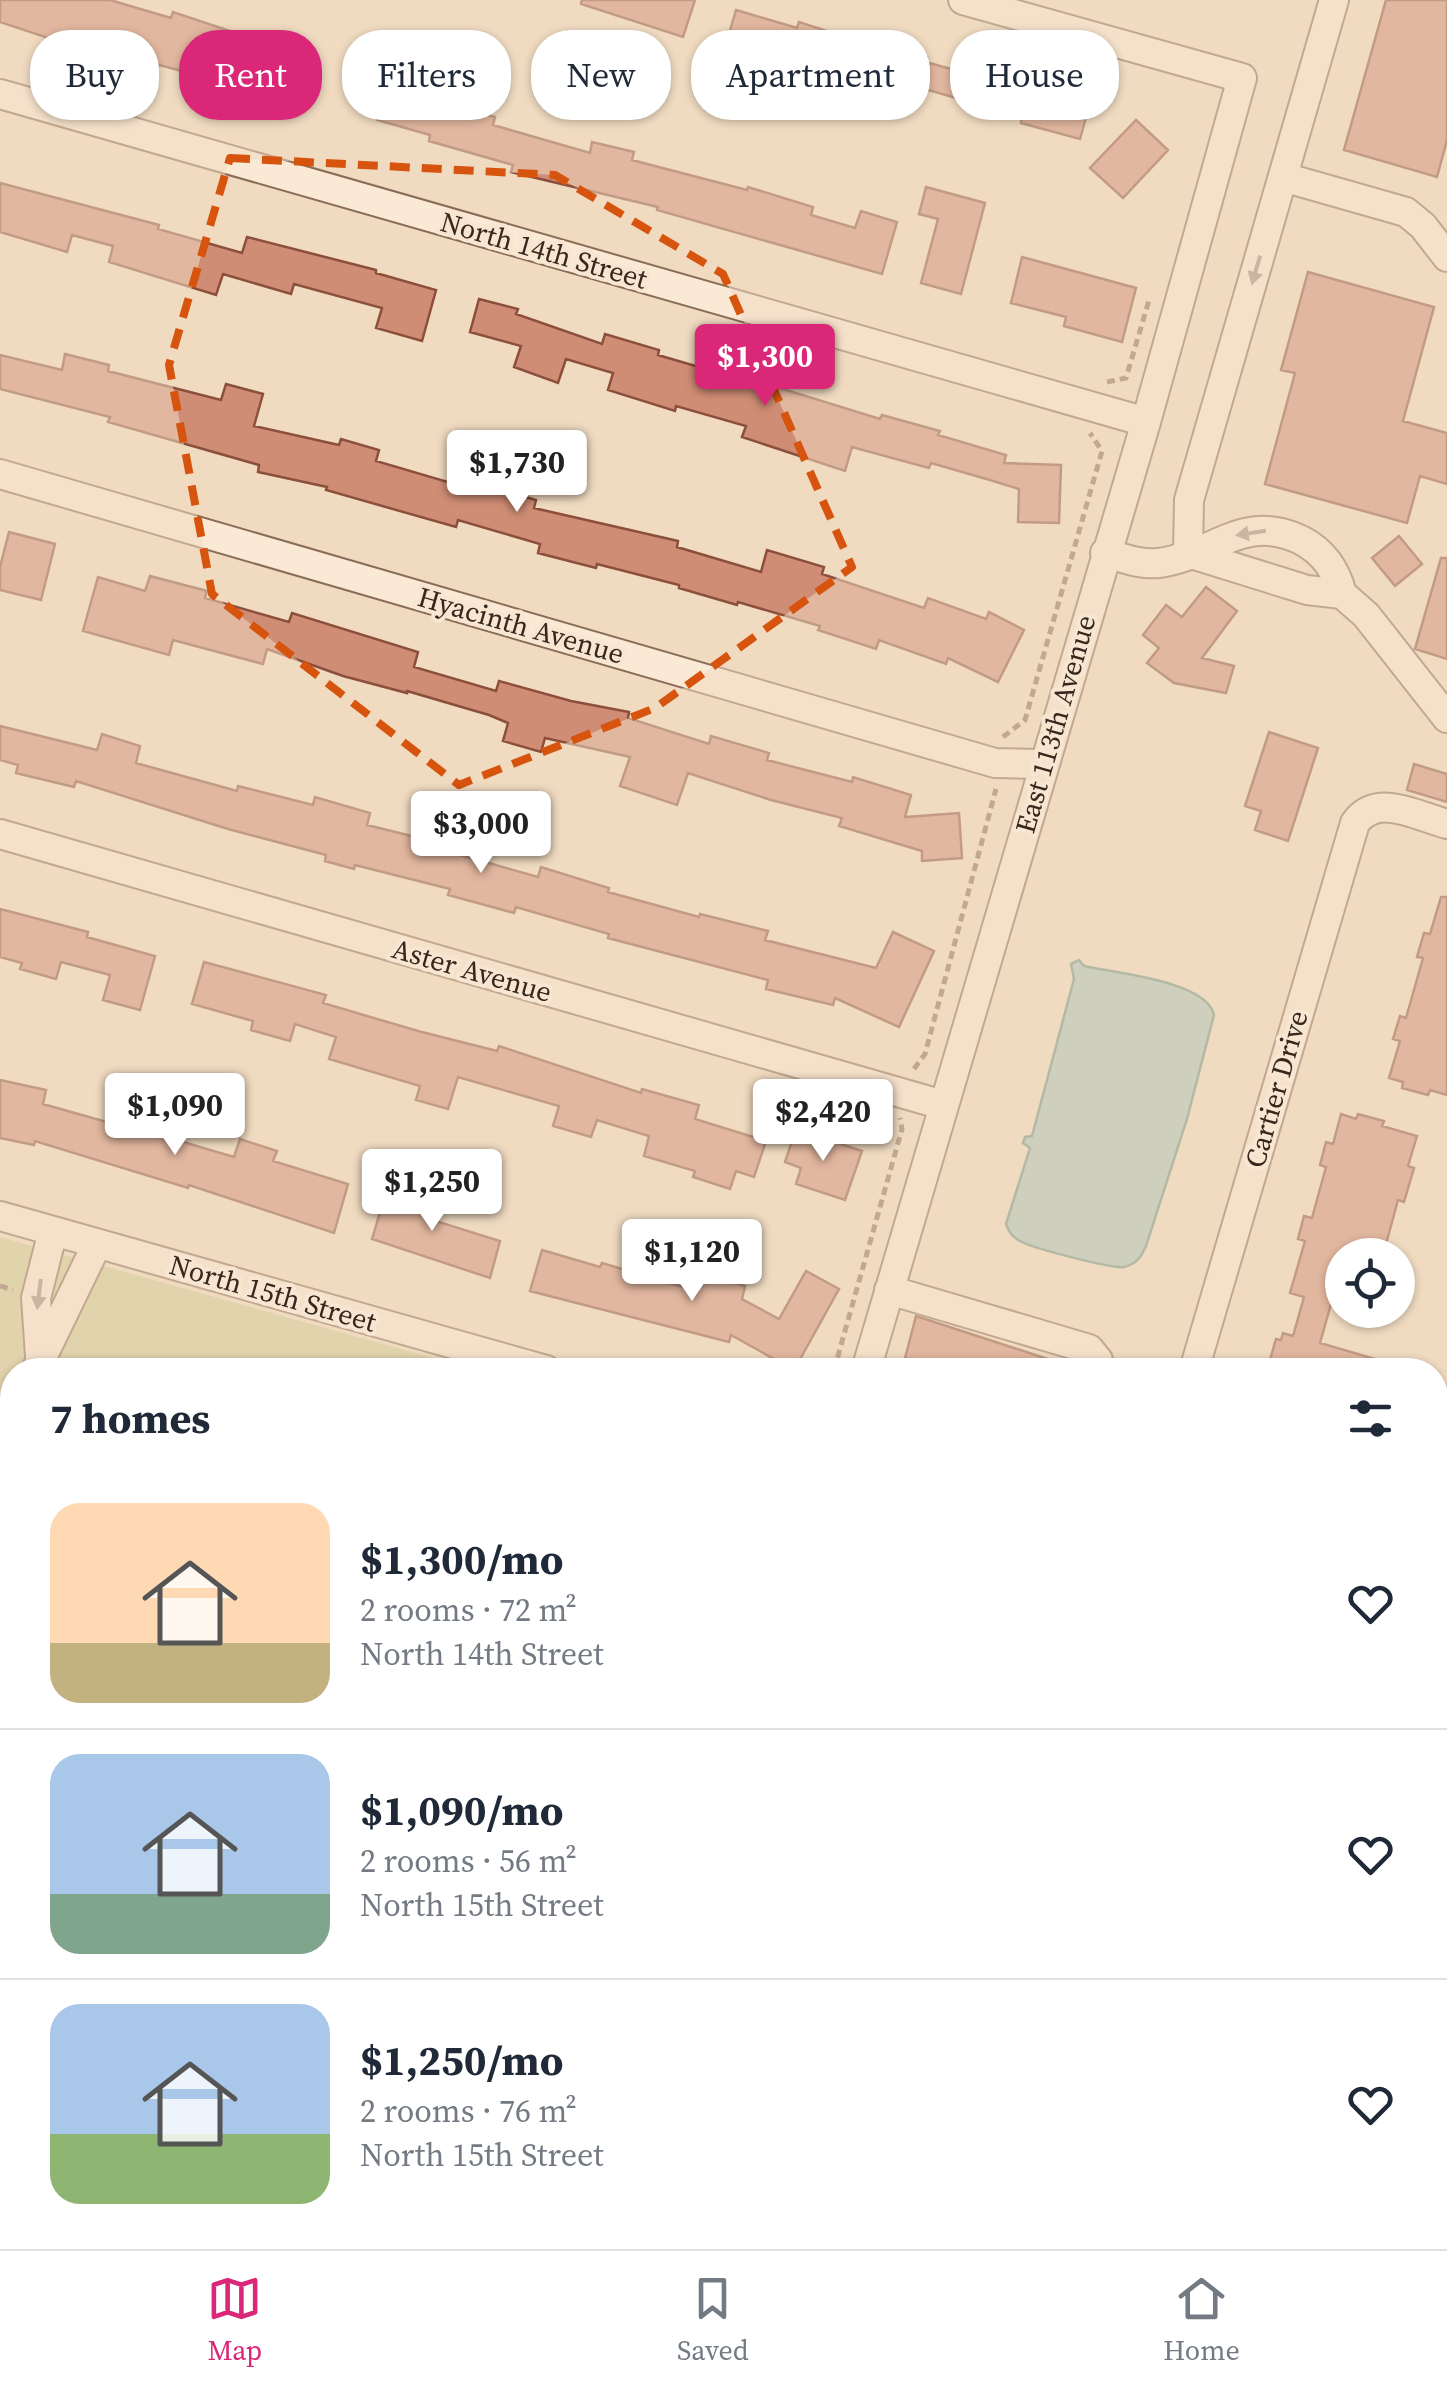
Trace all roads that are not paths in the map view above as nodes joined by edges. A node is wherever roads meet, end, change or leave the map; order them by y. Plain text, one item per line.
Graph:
1 (963, 0) edge
2 (1334, 0) edge
3 (0, 94) edge
4 (1283, 176) junction
5 (1447, 258) edge
6 (1146, 422) junction
7 (0, 474) edge
8 (1105, 553) junction
9 (1188, 553) junction
10 (1342, 594) junction
11 (1447, 718) edge
12 (1044, 764) junction
13 (1447, 824) edge
14 (0, 834) edge
15 (943, 1106) junction
16 (0, 1216) edge
17 (52, 1231) junction
18 (97, 1244) junction
19 (889, 1290) junction
20 (38, 1358) edge
21 (41, 1358) edge
22 (503, 1358) edge
23 (869, 1358) edge
24 (1096, 1358) edge
25 (1198, 1358) edge

1 - 6 street, East 113th Avenue
2 - 4 street
3 - 6 street, North 14th Street
4 - 5 street
4 -> 9 street
6 - 8 street, East 113th Avenue
7 - 12 street, Hyacinth Avenue
8 - 9 street
8 - 12 street, East 113th Avenue
9 - 10 street
10 -> 9 street
10 - 11 street
12 - 15 street, East 113th Avenue
13 - 25 street, Cartier Drive
14 - 15 street, Aster Avenue
15 - 19 street, East 113th Avenue
16 - 17 street, North 15th Street
17 - 18 street, North 15th Street
17 -> 20 street
18 - 21 street
18 - 22 street, North 15th Street
19 - 23 street, East 113th Avenue
19 - 24 street

